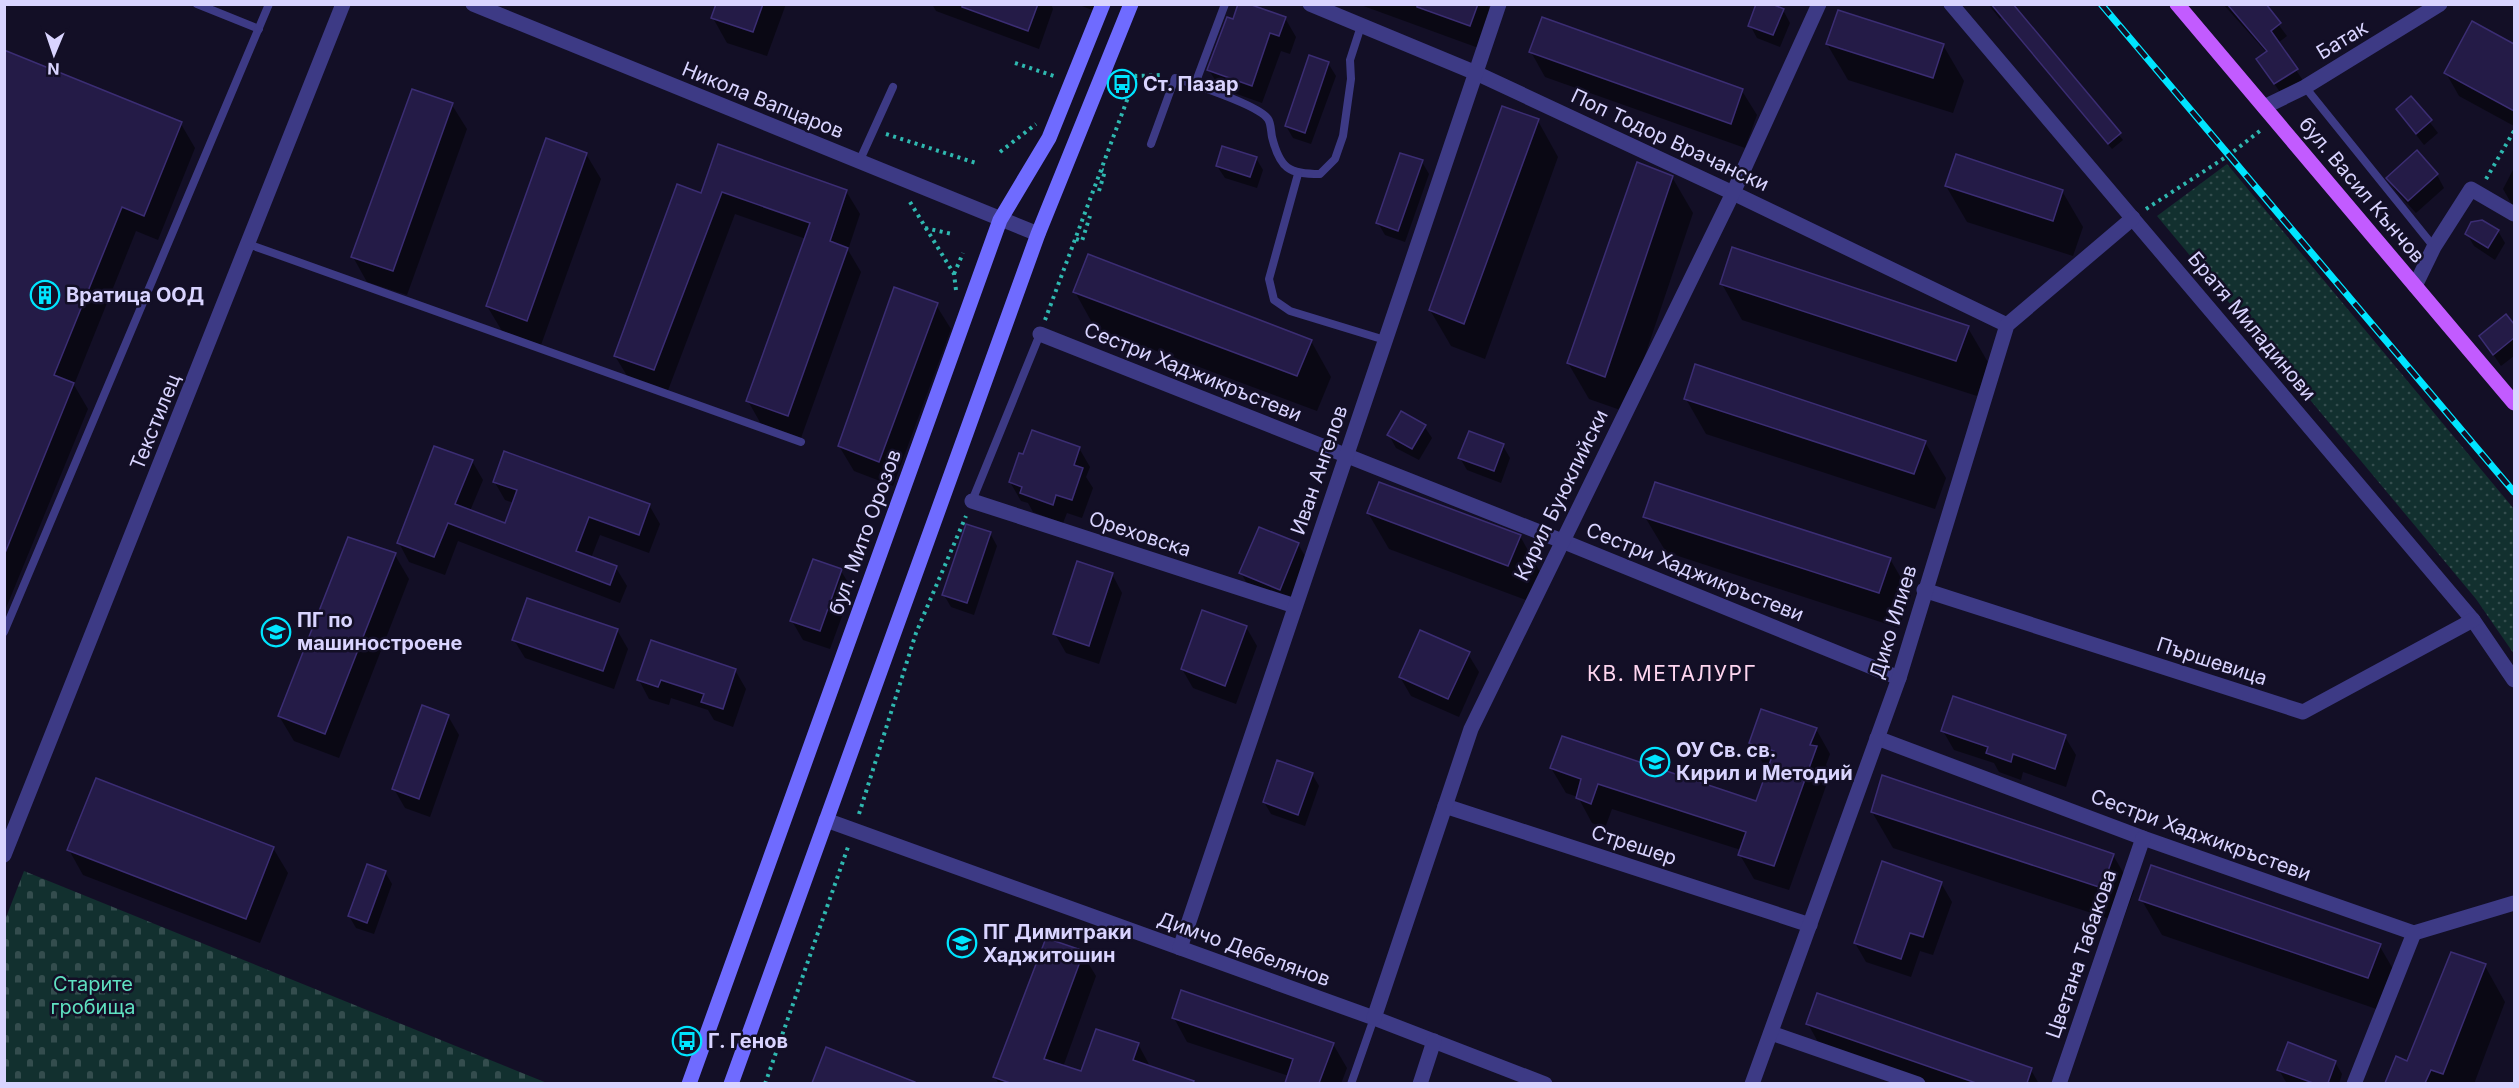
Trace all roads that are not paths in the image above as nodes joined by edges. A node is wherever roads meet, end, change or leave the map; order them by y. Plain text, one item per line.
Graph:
1 (197, 4) edge
2 (269, 4) edge
3 (343, 4) edge
4 (473, 4) edge
5 (1103, 4) edge
6 (1131, 4) edge
7 (1225, 4) edge
8 (1310, 4) edge
9 (1498, 4) edge
10 (1819, 4) edge
11 (1951, 4) edge
12 (2177, 4) edge
13 (2440, 4) edge
14 (1361, 26) junction
15 (259, 29) junction
16 (1476, 73) junction
17 (1195, 84) junction
18 (893, 87) dead end
19 (2304, 87) junction
20 (2264, 107) junction
21 (1151, 144) dead end
22 (859, 162) junction
23 (1298, 174) junction
24 (1733, 193) junction
25 (2514, 214) edge
26 (2133, 218) junction
27 (1000, 220) junction
28 (1038, 234) junction
29 (248, 244) junction
30 (2434, 247) junction
31 (2415, 286) junction
32 (2007, 325) junction
33 (1040, 334) joint
34 (1385, 340) junction
35 (2514, 404) edge
36 (801, 442) dead end
37 (1346, 456) junction
38 (972, 501) joint
39 (1562, 541) junction
40 (1924, 590) junction
41 (1295, 606) junction
42 (2473, 620) junction
43 (4, 632) edge
44 (1899, 678) junction
45 (2514, 680) edge
46 (1877, 738) junction
47 (1445, 806) junction
48 (826, 820) junction
49 (2143, 838) junction
50 (4, 855) edge
51 (2514, 903) edge
52 (1810, 925) junction
53 (2414, 933) junction
54 (1180, 948) junction
55 (1374, 1018) junction
56 (1771, 1033) junction
57 (1434, 1041) junction
58 (689, 1083) edge
59 (731, 1083) edge
60 (1351, 1083) edge
61 (1420, 1083) edge
62 (1545, 1083) edge
63 (1752, 1083) edge
64 (1918, 1083) edge
65 (2059, 1083) edge
66 (2354, 1083) edge

1 - 15 lane
2 - 15 lane
3 - 29 street, Текстилец
4 - 22 street, Никола Вапцаров
5 - 27 main road, бул. Мито Орозов
6 - 28 main road
7 - 17 lane
8 - 14 street, Поп Тодор Врачански
9 - 16 street, Иван Ангелов
10 - 24 street, Кирил Буюклийски
11 - 26 street, Братя Миладинови
12 - 20 main road, бул. Васил Кънчов
13 - 19 street, Батак
14 - 16 street, Поп Тодор Врачански
14 - 23 lane
15 - 43 lane
16 - 24 street, Поп Тодор Врачански
16 - 34 street, Иван Ангелов
17 - 21 lane
17 - 23 lane
18 - 22 lane
19 - 20 street, Батак
19 - 30 lane
20 - 31 main road, бул. Васил Кънчов
22 - 27 street, Никола Вапцаров
23 - 34 lane
24 - 32 street, Поп Тодор Врачански
24 - 39 street, Кирил Буюклийски
25 - 30 street
26 - 32 street
26 - 42 street, Братя Миладинови
27 - 28 street, Никола Вапцаров
27 - 58 main road, бул. Мито Орозов
28 - 48 main road
29 - 36 lane
29 - 50 street, Текстилец
30 - 31 street
31 - 35 main road, бул. Васил Кънчов
32 - 40 street, Дико Илиев
33 - 37 street, Сестри Хаджикръстеви
33 - 38 lane
34 - 37 street, Иван Ангелов
37 - 39 street, Сестри Хаджикръстеви
37 - 41 street, Иван Ангелов
38 - 41 street, Ореховска
39 - 44 street, Сестри Хаджикръстеви
39 - 47 street, Кирил Буюклийски
40 - 42 street, Пършевица
40 - 44 street, Дико Илиев
41 - 54 street, Иван Ангелов
42 - 45 street, Братя Миладинови
44 - 46 street, Дико Илиев
46 - 49 street, Сестри Хаджикръстеви
46 - 52 street, Дико Илиев
47 - 52 street, Стрешер
47 - 55 street, Кирил Буюклийски
48 - 54 street, Димчо Дебелянов
48 - 59 main road
49 - 53 street, Сестри Хаджикръстеви
49 - 65 street, Цветана Табакова
51 - 53 street
52 - 56 street, Дико Илиев
53 - 66 street
54 - 55 street, Димчо Дебелянов
55 - 57 street, Димчо Дебелянов
55 - 60 lane
56 - 63 street, Дико Илиев
56 - 64 street
57 - 61 street
57 - 62 street, Димчо Дебелянов

